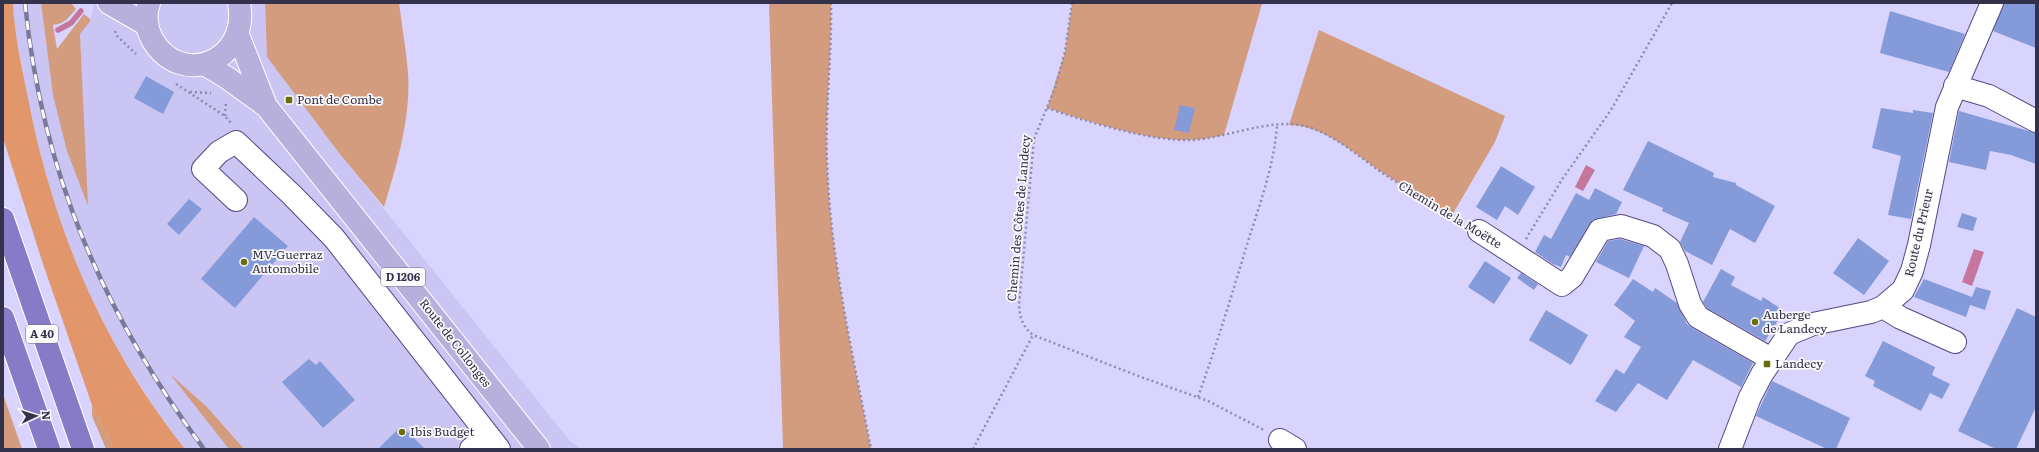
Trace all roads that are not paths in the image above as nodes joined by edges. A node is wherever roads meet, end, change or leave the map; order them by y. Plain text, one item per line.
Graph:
1 (109, 3) edge
2 (149, 3) edge
3 (239, 3) edge
4 (1992, 3) edge
5 (147, 25) junction
6 (238, 35) junction
7 (204, 64) junction
8 (1955, 86) junction
9 (266, 106) junction
10 (2036, 121) edge
11 (236, 200) dead end
12 (3, 219) edge
13 (1480, 231) road end
14 (1883, 307) junction
15 (3, 318) edge
16 (1955, 342) dead end
17 (1771, 359) junction
18 (494, 442) edge
19 (49, 449) edge
20 (83, 449) edge
21 (472, 449) edge
22 (539, 449) edge
23 (1730, 449) edge

1 - 5 main road
2 - 5 main road
3 - 6 main road
4 - 8 street, Route du Prieur
5 - 7 main road
6 - 7 main road
6 - 9 main road, Route de Collonges / D 1206
7 - 9 main road, Route de Collonges / D 1206
8 - 10 street
8 - 14 street, Route du Prieur
9 - 22 main road, Route de Collonges / D 1206
11 - 18 street
12 - 20 highway, A 40
13 - 17 street, Chemin de la Moëtte
14 - 16 street
14 - 17 street, Route du Prieur
15 - 19 highway, A 40
17 - 23 street, Route du Prieur
18 - 21 street

